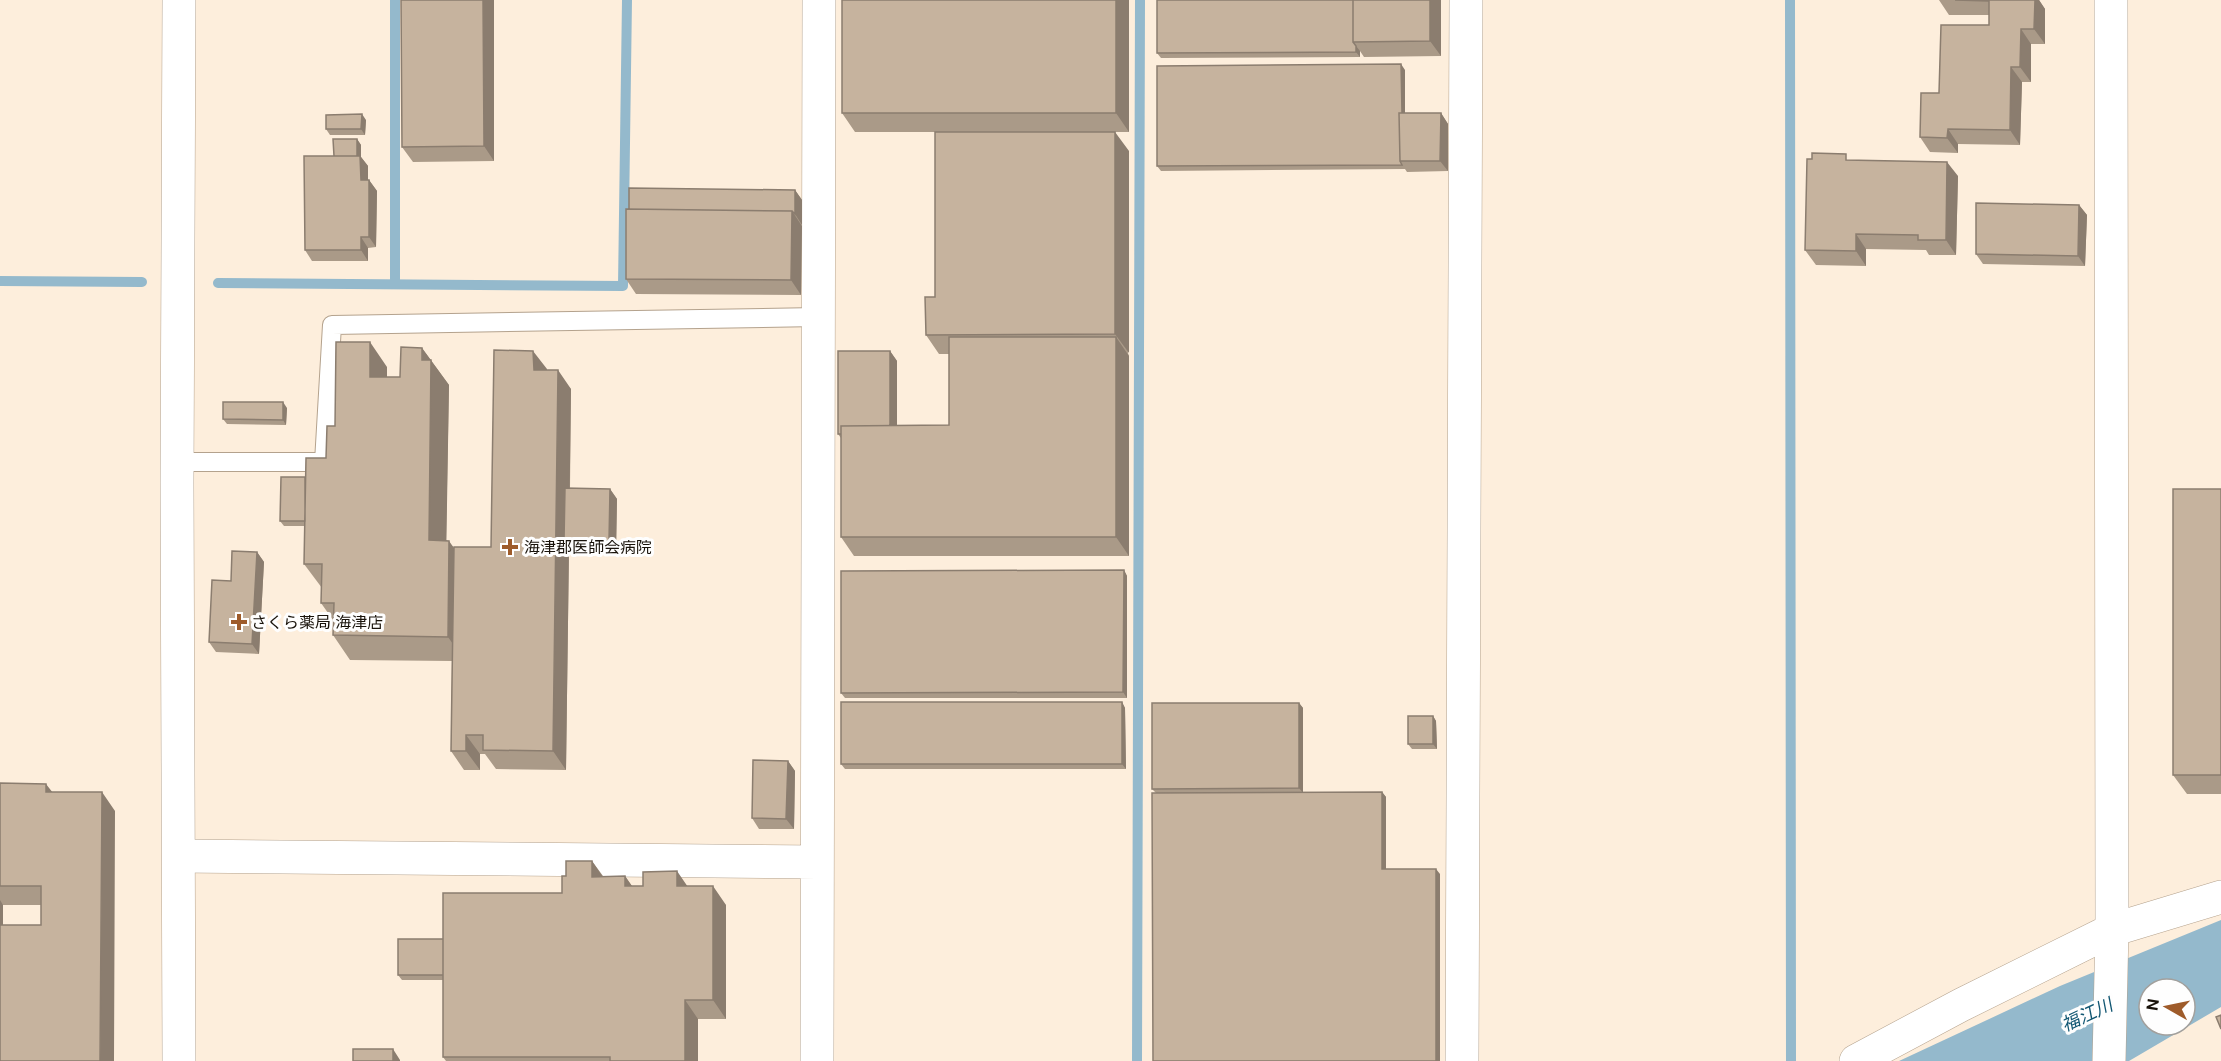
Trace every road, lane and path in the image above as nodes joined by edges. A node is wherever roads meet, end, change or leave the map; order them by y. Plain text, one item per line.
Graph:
1 (179, 0) edge
2 (819, 0) edge
3 (1466, 0) edge
4 (2111, 0) edge
5 (818, 317) junction
6 (178, 462) junction
7 (179, 856) junction
8 (818, 862) junction
9 (2221, 897) edge
10 (2112, 938) junction
11 (179, 1061) edge
12 (817, 1061) edge
13 (1462, 1061) edge
14 (1856, 1061) edge
15 (2109, 1061) edge

1 - 6 street
2 - 5 street
3 - 13 street
4 - 10 street
5 - 6 lane
5 - 8 street
6 - 7 street
7 - 8 street
7 - 11 street
8 - 12 street
9 - 10 street
10 - 14 street
10 - 15 street

